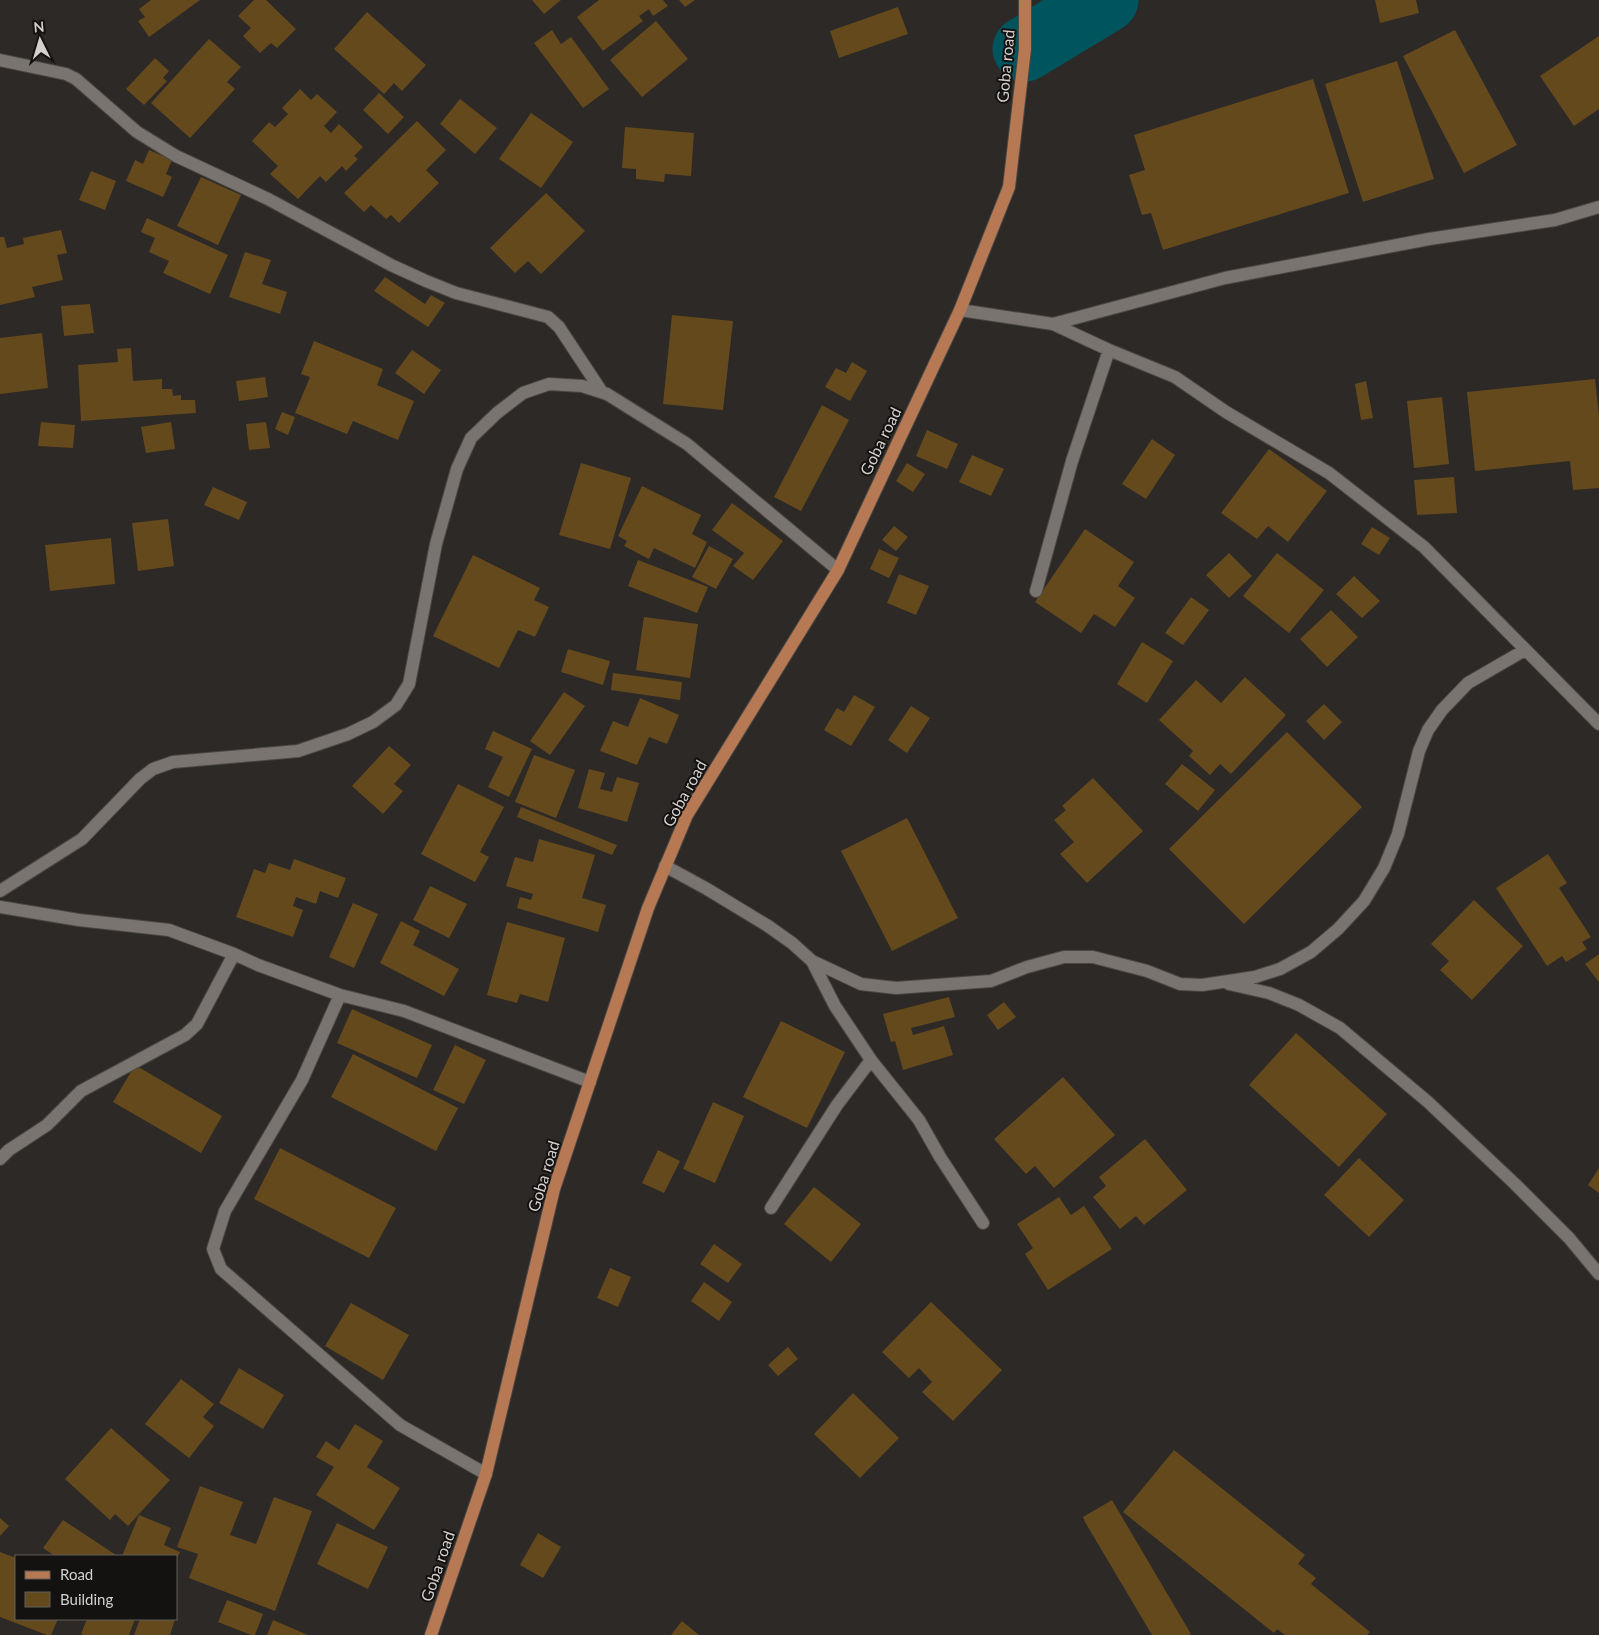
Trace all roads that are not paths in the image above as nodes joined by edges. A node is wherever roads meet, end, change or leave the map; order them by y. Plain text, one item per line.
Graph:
1 (1025, 0) edge
2 (2, 59) edge
3 (1599, 207) edge
4 (960, 310) junction
5 (1053, 324) junction
6 (1109, 350) junction
7 (602, 392) junction
8 (838, 570) junction
9 (1036, 591) dead end
10 (1525, 650) junction
11 (1599, 724) edge
12 (665, 866) junction
13 (0, 891) edge
14 (0, 907) edge
15 (234, 954) junction
16 (812, 961) junction
17 (1221, 983) junction
18 (340, 995) junction
19 (871, 1060) junction
20 (590, 1082) junction
21 (0, 1159) edge
22 (771, 1208) dead end
23 (984, 1223) dead end
24 (1599, 1274) edge
25 (486, 1474) junction
26 (431, 1635) edge

1 - 4 main road, Goba road
2 - 7 street
3 - 5 street
4 - 5 street
4 - 8 main road, Goba road
5 - 6 street
6 - 9 street
6 - 10 street
7 - 8 street
7 - 13 street
8 - 12 main road, Goba road
10 - 11 street
10 - 17 street
12 - 16 street
12 - 20 main road, Goba road
14 - 15 street
15 - 18 street
15 - 21 street
16 - 17 street
16 - 19 street
17 - 24 street
18 - 20 street
18 - 25 street
19 - 22 street
19 - 23 street
20 - 25 main road, Goba road
25 - 26 main road, Goba road

